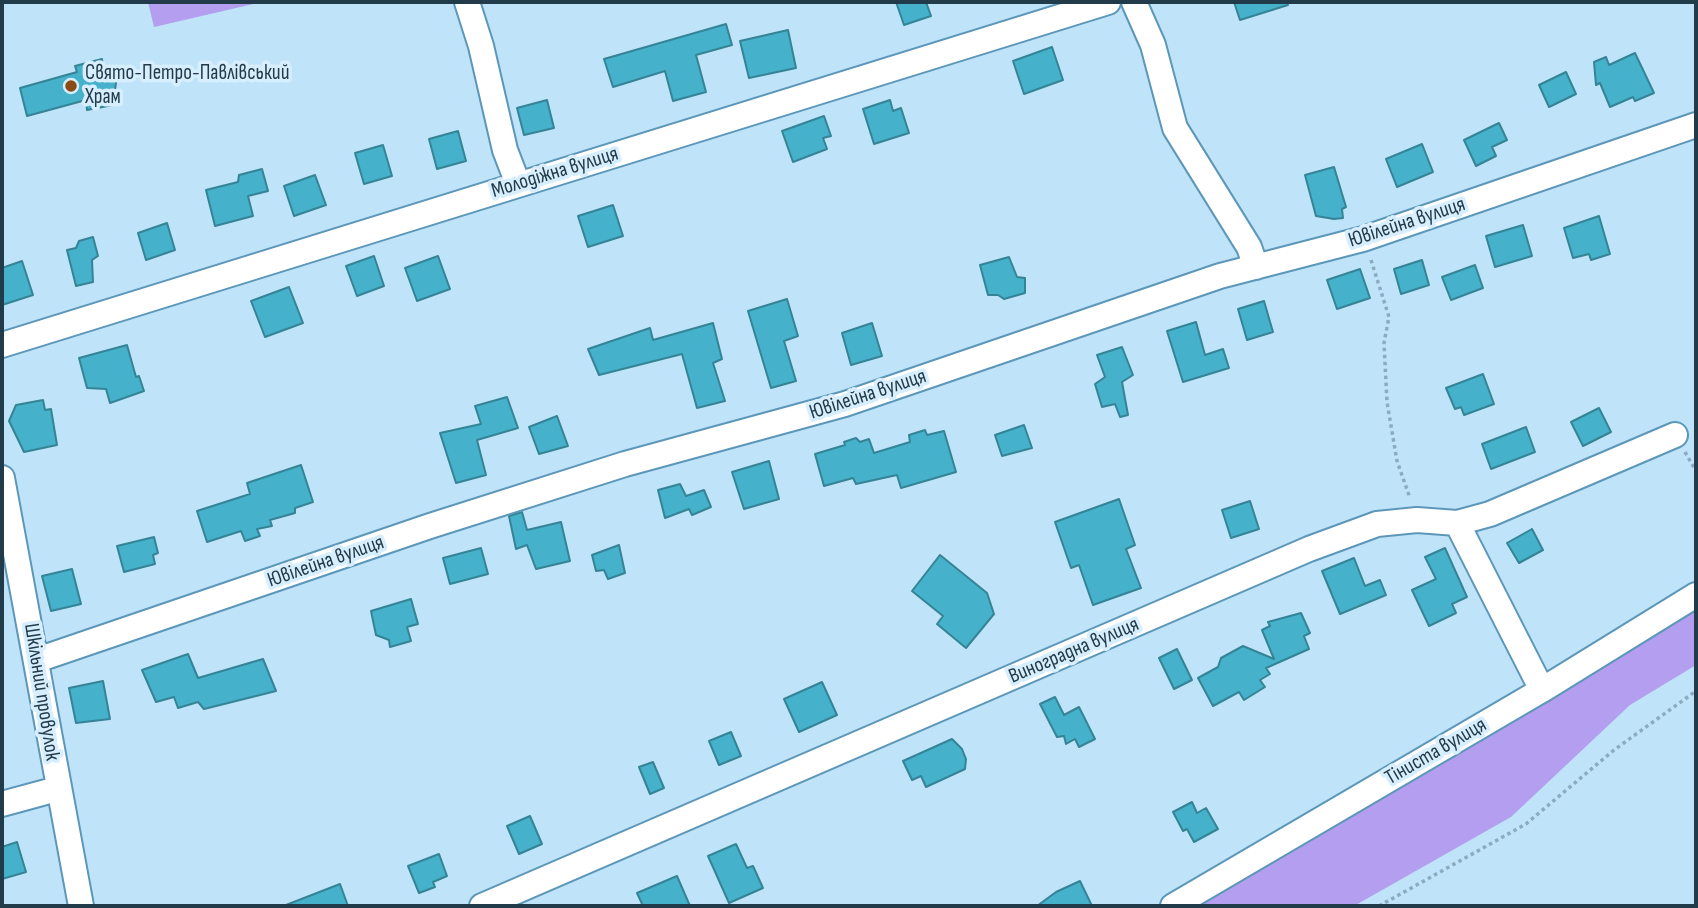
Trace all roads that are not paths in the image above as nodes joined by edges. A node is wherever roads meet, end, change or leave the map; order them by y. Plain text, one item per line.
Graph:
1 (467, 2) edge
2 (1108, 2) edge
3 (1134, 2) edge
4 (1696, 125) edge
5 (518, 184) junction
6 (1256, 267) junction
7 (2, 345) edge
8 (1675, 435) dead end
9 (3, 494) edge
10 (1457, 523) junction
11 (1696, 595) edge
12 (37, 660) junction
13 (1542, 690) junction
14 (57, 789) junction
15 (2, 804) edge
16 (80, 906) edge
17 (482, 906) edge
18 (1173, 906) edge

1 - 5 street
2 - 5 street, Молодіжна вулиця
3 - 6 street
4 - 6 street, Ювілейна вулиця
5 - 7 street, Молодіжна вулиця
6 - 12 street, Ювілейна вулиця
8 - 10 street, Виноградна вулиця
9 - 12 street, Шкільний провулок
10 - 13 street
10 - 17 street, Виноградна вулиця
11 - 13 street, Тіниста вулиця
12 - 14 street, Шкільний провулок
13 - 18 street, Тіниста вулиця
14 - 15 street
14 - 16 street, Шкільний провулок

